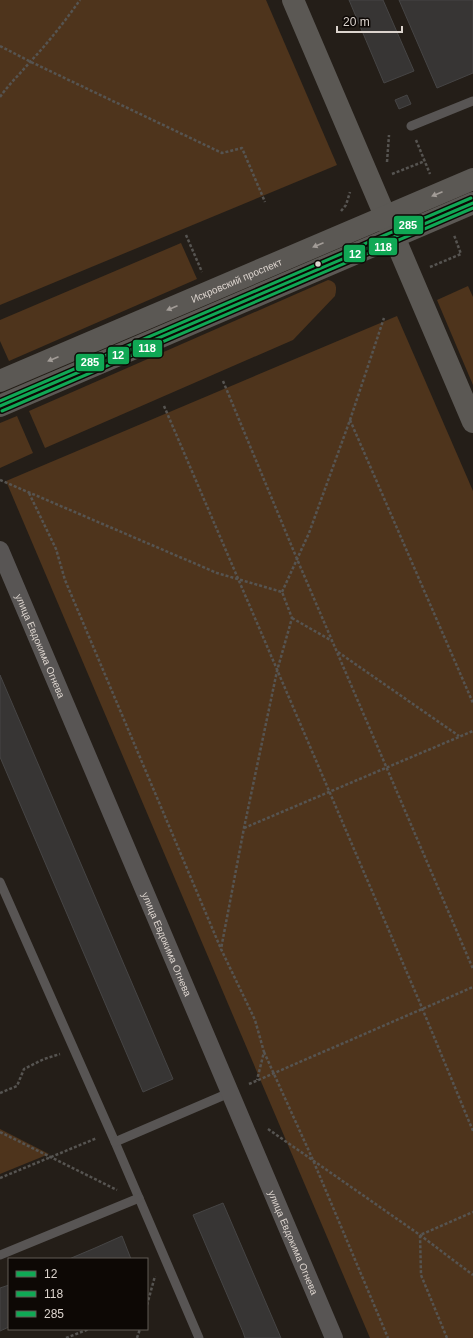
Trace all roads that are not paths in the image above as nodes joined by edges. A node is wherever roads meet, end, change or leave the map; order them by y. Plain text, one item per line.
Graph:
1 (293, 0) edge
2 (473, 101) edge
3 (410, 126) road end
4 (473, 179) edge
5 (473, 203) edge
6 (385, 216) junction
7 (394, 237) junction
8 (0, 382) edge
9 (0, 406) edge
10 (473, 422) edge
11 (0, 550) edge
12 (5, 575) edge
13 (0, 882) edge
14 (229, 1092) junction
15 (115, 1142) junction
16 (139, 1198) junction
17 (0, 1256) edge
18 (199, 1338) edge
19 (334, 1338) edge

1 - 6 street
2 - 3 lane
4 -> 6 street, Искровский проспект
5 - 7 street
6 - 7 street
6 -> 8 street, Искровский проспект
7 - 9 street
7 - 10 street
11 - 12 street, улица Евдокима Огнева
12 - 14 street, улица Евдокима Огнева
13 - 15 lane
14 - 15 lane
14 - 19 street, улица Евдокима Огнева
15 - 16 lane
16 - 17 lane
16 - 18 lane

